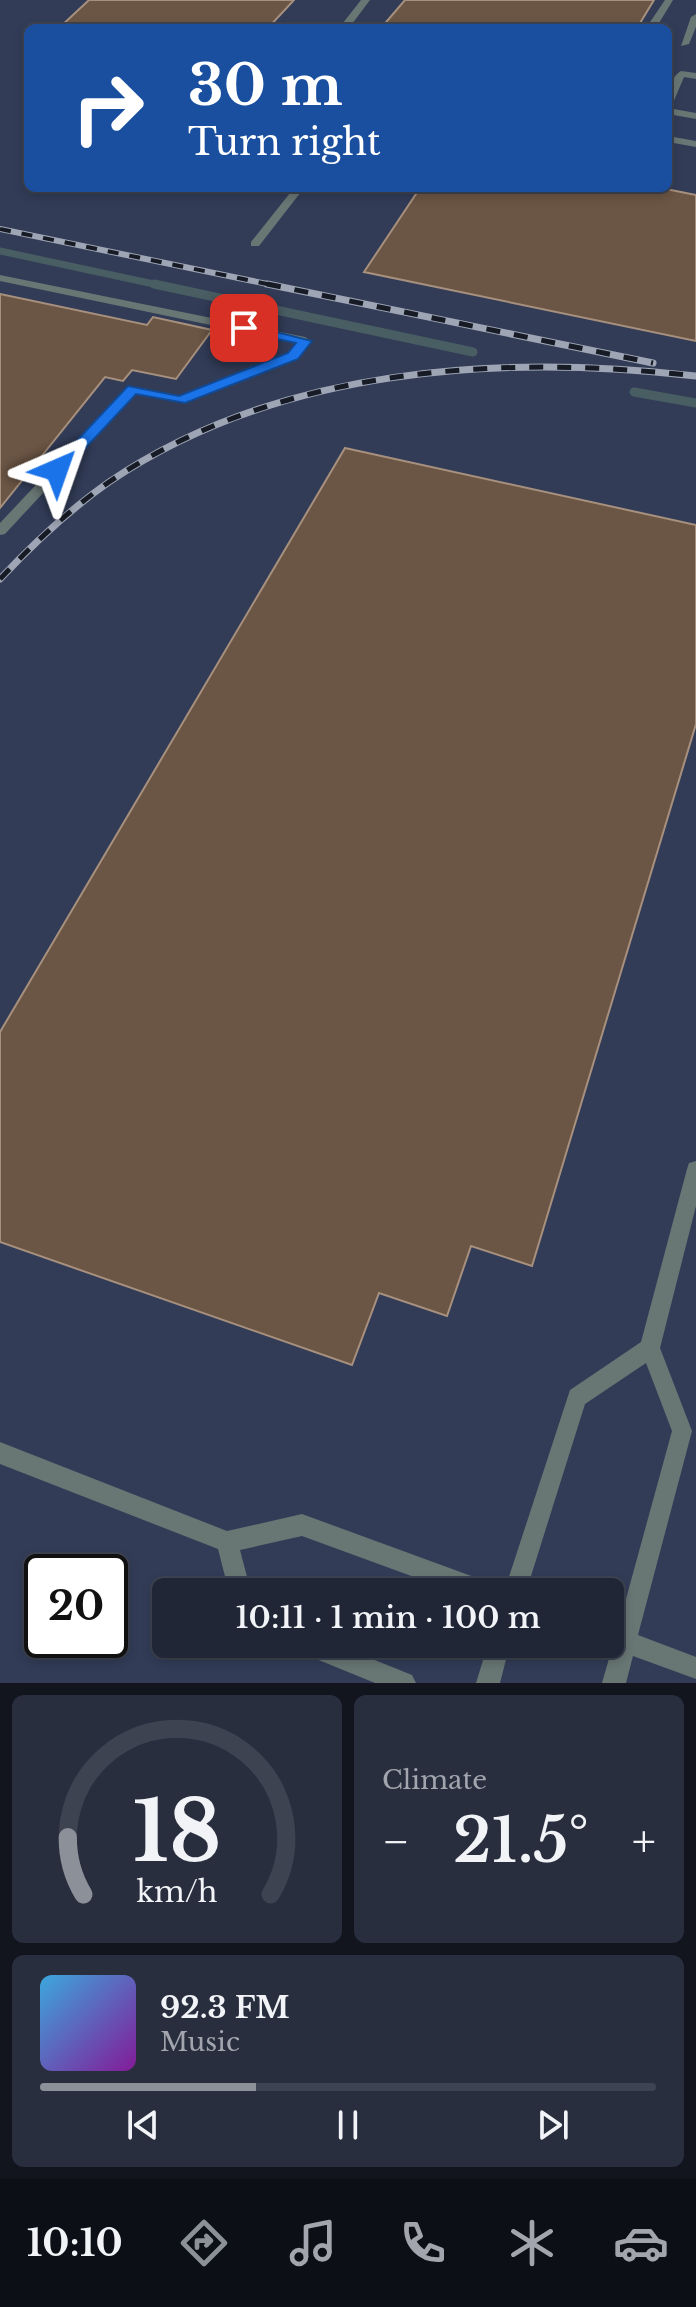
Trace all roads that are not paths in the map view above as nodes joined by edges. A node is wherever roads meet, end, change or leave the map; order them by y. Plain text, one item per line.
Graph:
1 (366, 0) edge
2 (669, 0) edge
3 (696, 17) edge
4 (347, 24) edge
5 (654, 24) edge
6 (684, 44) dead end
7 (696, 76) edge
8 (672, 94) edge
9 (672, 112) edge
10 (696, 116) edge
11 (672, 140) edge
12 (696, 144) edge
13 (296, 192) edge
14 (255, 244) dead end
15 (0, 278) edge
16 (0, 531) edge
17 (696, 1169) edge
18 (650, 1348) junction
19 (0, 1453) edge
20 (227, 1542) junction
21 (236, 1578) edge
22 (447, 1578) edge
23 (519, 1578) edge
24 (624, 1617) edge
25 (624, 1642) edge
26 (342, 1658) edge
27 (495, 1658) edge
28 (616, 1658) edge
29 (696, 1668) edge
30 (404, 1683) edge
31 (488, 1683) edge
32 (614, 1683) edge

1 - 4 street
2 - 5 street
3 - 6 street
7 - 8 street
9 - 10 street
11 - 12 street
13 - 14 street
15 - 16 street
17 - 18 street
18 - 23 street
18 - 24 street
19 - 20 street
20 - 21 street
20 - 22 street
25 - 29 street
26 - 30 street
27 - 31 street
28 - 32 street

